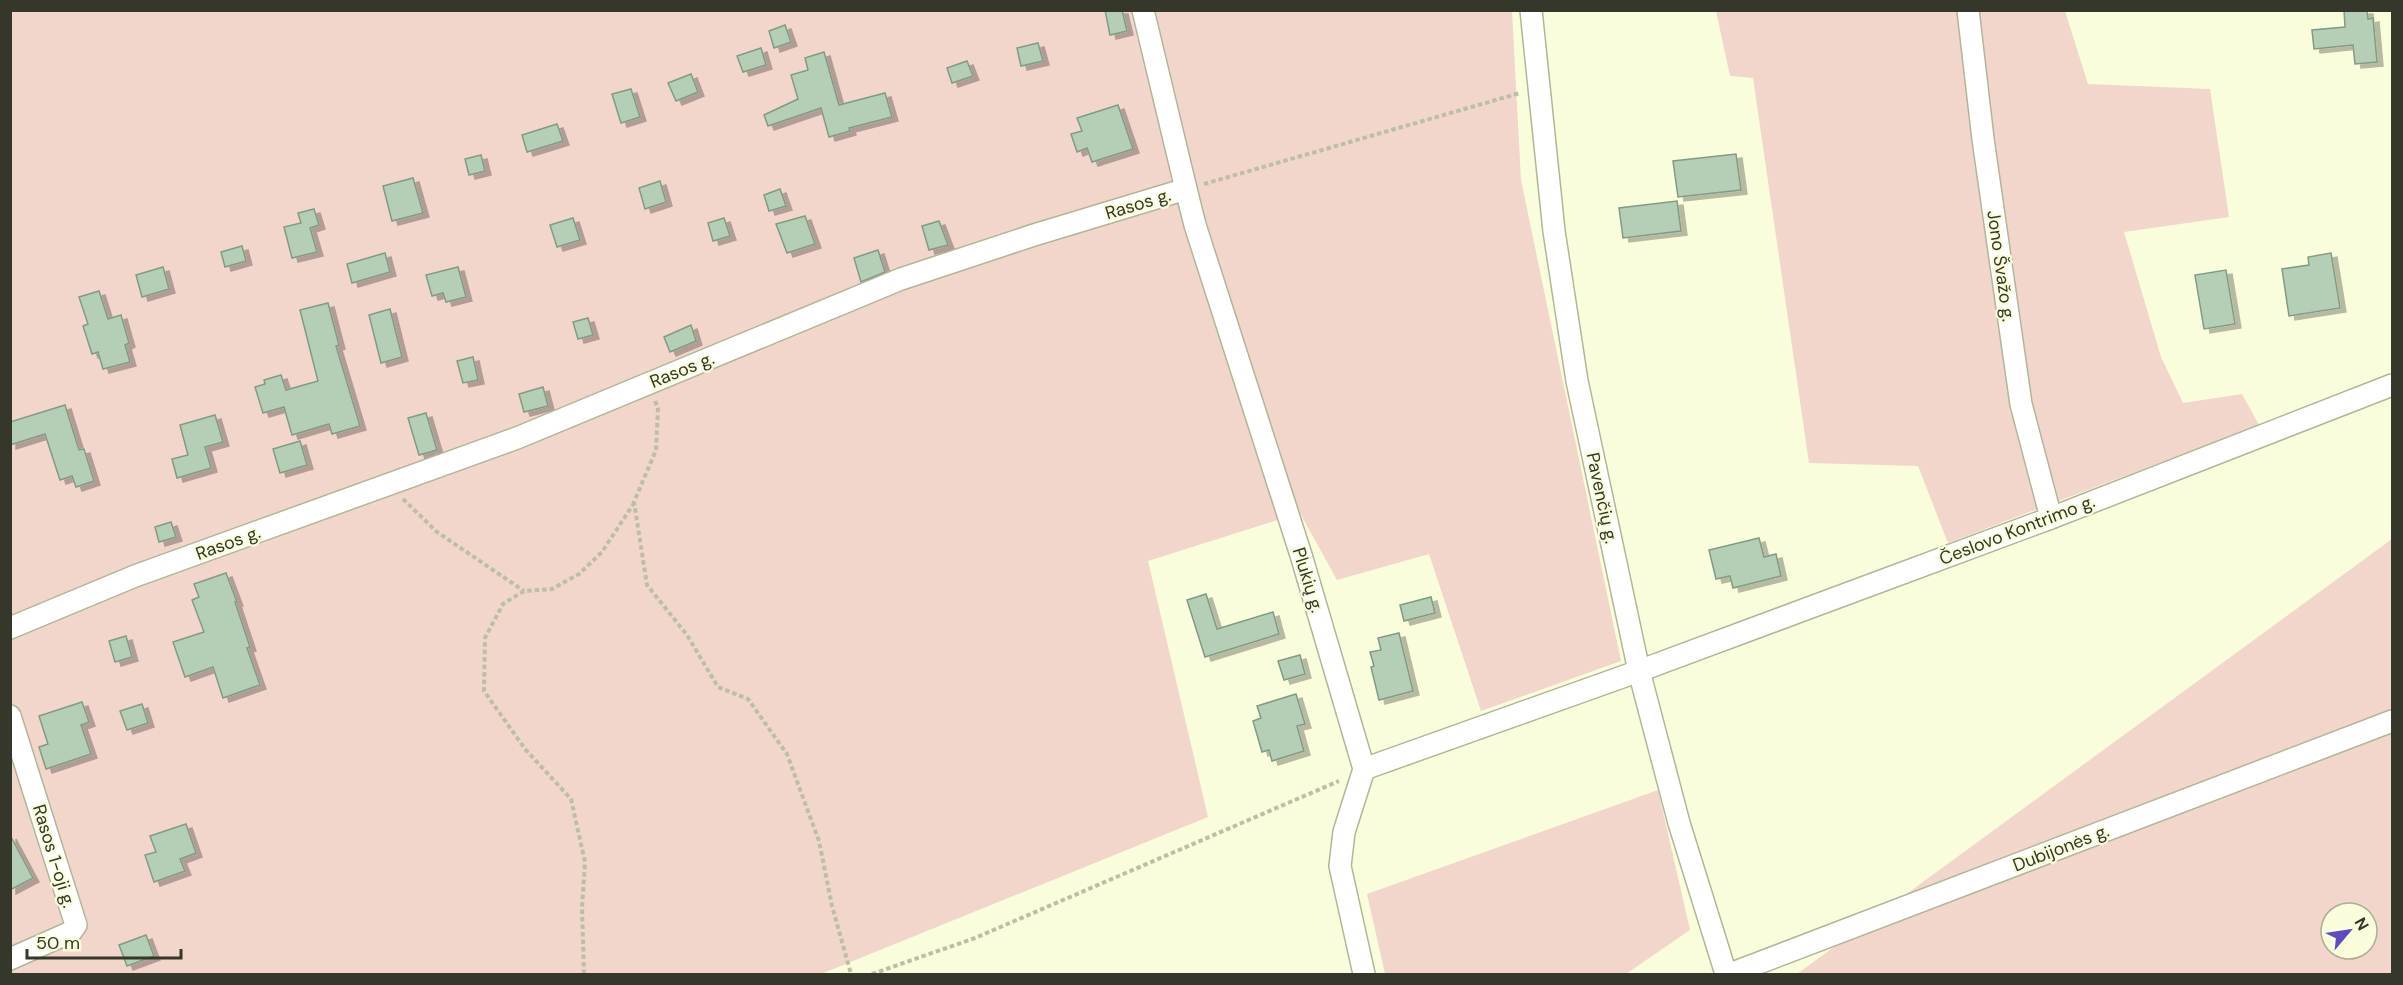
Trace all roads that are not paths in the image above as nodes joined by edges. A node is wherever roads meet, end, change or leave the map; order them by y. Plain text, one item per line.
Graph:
1 (1143, 10) edge
2 (1531, 10) edge
3 (1968, 10) edge
4 (1186, 189) junction
5 (2392, 385) edge
6 (2051, 518) junction
7 (10, 628) edge
8 (1640, 671) junction
9 (10, 716) edge
10 (2392, 721) edge
11 (1364, 770) junction
12 (10, 959) edge
13 (1364, 975) edge
14 (1728, 975) edge

1 - 4 street, Rasos g.
2 - 8 street, Pavenčių g.
3 - 6 street, Jono Švažo g.
4 - 7 street, Rasos g.
4 - 11 street, Plukių g.
5 - 6 street, Česlovo Kontrimo g.
6 - 8 street, Česlovo Kontrimo g.
8 - 11 street, Česlovo Kontrimo g.
8 - 14 street, Pavenčių g.
9 - 12 street, Rasos 1-oji g.
10 - 14 street, Dubijonės g.
11 - 13 street

